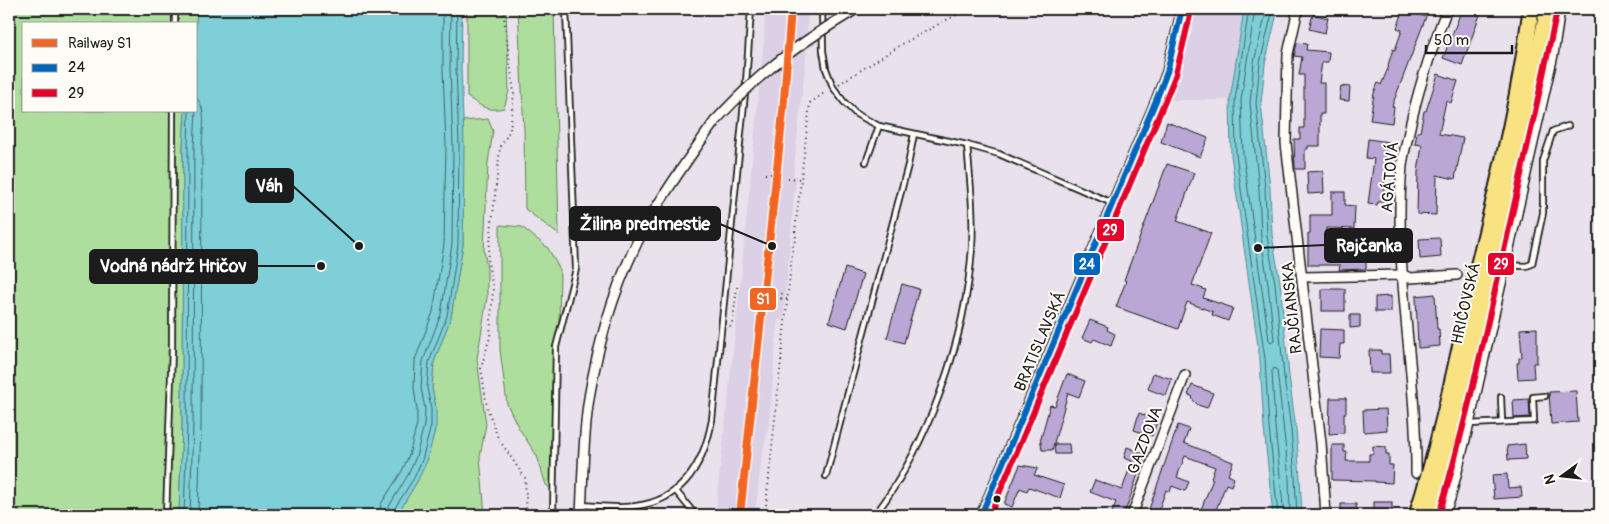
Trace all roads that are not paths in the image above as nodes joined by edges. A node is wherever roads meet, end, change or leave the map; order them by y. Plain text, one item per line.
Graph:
1 (175, 9) edge
2 (566, 9) edge
3 (751, 9) edge
4 (822, 9) edge
5 (1182, 9) edge
6 (1298, 9) edge
7 (1447, 9) edge
8 (1530, 9) edge
9 (1548, 9) edge
10 (1560, 9) edge
11 (855, 10) edge
12 (175, 22) edge
13 (173, 112) edge
14 (879, 126) junction
15 (1568, 126) dead end
16 (914, 134) junction
17 (967, 145) junction
18 (866, 162) dead end
19 (1114, 204) junction
20 (1505, 265) junction
21 (1457, 275) dead end
22 (1403, 276) junction
23 (1303, 277) junction
24 (1185, 375) dead end
25 (1545, 396) dead end
26 (1501, 397) dead end
27 (1502, 422) junction
28 (1469, 424) junction
29 (1416, 473) dead end
30 (826, 476) dead end
31 (675, 490) junction
32 (582, 505) junction
33 (166, 515) edge
34 (553, 515) edge
35 (581, 515) edge
36 (693, 515) edge
37 (875, 515) edge
38 (982, 515) edge
39 (1132, 515) edge
40 (1326, 515) edge
41 (1417, 515) edge
42 (1430, 515) edge
43 (1444, 515) edge

1 - 12 lane
2 - 34 lane
3 - 31 lane
4 - 14 lane
5 - 19 street, BRATISLAVSKÁ
6 - 23 street, RAJČIANSKA
7 - 22 street, AGÁTOVÁ
8 - 41 main road, HRIČOVSKÁ
9 - 42 main road, HRIČOVSKÁ
10 - 20 street, HRIČOVSKÁ
11 - 32 street, bridge
13 - 33 lane
14 - 16 lane
14 - 18 lane
15 - 20 lane
16 - 17 lane
16 - 30 lane
17 - 19 lane
17 - 37 lane
19 - 38 street, BRATISLAVSKÁ
20 - 28 street, HRIČOVSKÁ
21 - 22 street
22 - 23 street
22 - 29 street, AGÁTOVÁ
23 - 40 street, RAJČIANSKA
24 - 39 street, GAZDOVA
25 - 27 lane
26 - 27 lane
27 - 28 lane
28 - 43 street, HRIČOVSKÁ
31 - 32 lane
31 - 36 lane
32 - 35 street

